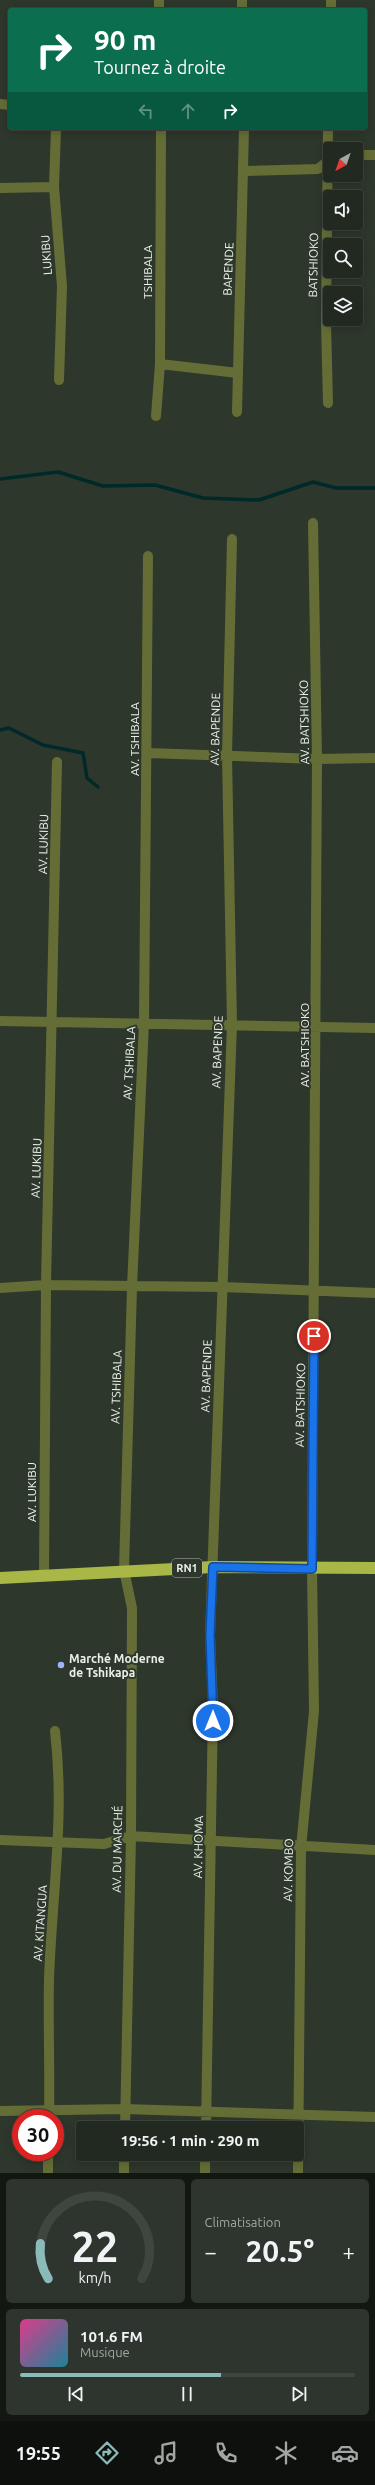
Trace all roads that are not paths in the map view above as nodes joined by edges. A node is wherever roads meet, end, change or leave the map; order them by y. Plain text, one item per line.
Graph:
1 (56, 130) edge
2 (161, 130) edge
3 (244, 130) edge
4 (328, 130) edge
5 (328, 142) edge
6 (363, 155) edge
7 (375, 155) edge
8 (323, 164) edge
9 (244, 171) junction
10 (329, 182) edge
11 (54, 187) junction
12 (0, 188) edge
13 (160, 364) junction
14 (238, 373) junction
15 (59, 380) dead end
16 (328, 403) dead end
17 (237, 412) dead end
18 (156, 416) dead end
19 (313, 522) dead end
20 (232, 539) dead end
21 (148, 556) dead end
22 (148, 753) junction
23 (227, 755) junction
24 (375, 758) edge
25 (318, 759) junction
26 (57, 762) dead end
27 (0, 1021) edge
28 (53, 1021) junction
29 (144, 1023) junction
30 (232, 1024) junction
31 (317, 1026) junction
32 (375, 1028) edge
33 (46, 1285) junction
34 (132, 1287) junction
35 (222, 1287) junction
36 (0, 1288) edge
37 (314, 1290) junction
38 (375, 1293) edge
39 (213, 1567) junction
40 (375, 1568) edge
41 (312, 1569) junction
42 (124, 1570) junction
43 (44, 1574) junction
44 (0, 1578) edge
45 (55, 1731) dead end
46 (131, 1836) junction
47 (0, 1840) edge
48 (59, 1842) junction
49 (211, 1842) junction
50 (300, 1848) junction
51 (375, 1850) edge
52 (49, 2109) edge
53 (125, 2109) junction
54 (0, 2111) edge
55 (12, 2112) edge
56 (206, 2112) junction
57 (64, 2113) edge
58 (299, 2114) junction
59 (375, 2117) edge
60 (125, 2121) edge
61 (206, 2121) edge
62 (48, 2161) edge
63 (124, 2161) edge
64 (205, 2161) edge
65 (48, 2173) edge
66 (124, 2173) edge
67 (205, 2173) edge
68 (298, 2173) edge

1 - 11 street, LUKIBU
2 - 13 street, TSHIBALA
3 - 9 street, BAPENDE
4 - 5 street, BATSHIOKO
6 - 7 street
8 - 9 street
9 - 14 street, BAPENDE
10 - 16 street, BATSHIOKO
11 - 12 street
11 - 15 street, LUKIBU
13 - 14 street
13 - 18 street, TSHIBALA
14 - 17 street, BAPENDE
19 - 25 street, AV. BATSHIOKO
20 - 23 street, AV. BAPENDE
21 - 22 street, AV. TSHIBALA
22 - 23 street
22 - 29 street, AV. TSHIBALA
23 - 25 street
23 - 30 street, AV. BAPENDE
24 - 25 street
25 - 31 street, AV. BATSHIOKO
26 - 28 street, AV. LUKIBU
27 - 28 street
28 - 29 street
28 - 33 street, AV. LUKIBU
29 - 30 street
29 - 34 street, AV. TSHIBALA
30 - 31 street
30 - 35 street, AV. BAPENDE
31 - 32 street
31 - 37 street, AV. BATSHIOKO
33 - 34 street
33 - 36 street
33 - 43 street, AV. LUKIBU
34 - 35 street
34 - 42 street, AV. TSHIBALA
35 - 37 street
35 - 39 street, AV. BAPENDE
37 - 38 street
37 - 41 street, AV. BATSHIOKO
39 - 41 highway, RN1
39 - 42 highway, RN1
39 - 49 street, AV. KHOMA
40 - 41 highway, RN1
41 - 50 street, AV. KOMBO
42 - 43 highway, RN1
42 - 46 street, AV. DU MARCHÉ
43 - 44 highway, RN1
45 - 48 street, AV. KITANGUA
46 - 48 street
46 - 49 street
46 - 53 street, AV. DU MARCHÉ
47 - 48 street
48 - 52 street, AV. KITANGUA
49 - 50 street
49 - 56 street, AV. KHOMA
50 - 51 street
50 - 58 street, AV. KOMBO
53 - 56 street
53 - 57 street
53 - 60 street, AV. DU MARCHÉ
54 - 55 street
56 - 58 street
56 - 61 street, AV. KHOMA
58 - 59 street
58 - 68 street, AV. KOMBO
62 - 65 street
63 - 66 street
64 - 67 street

